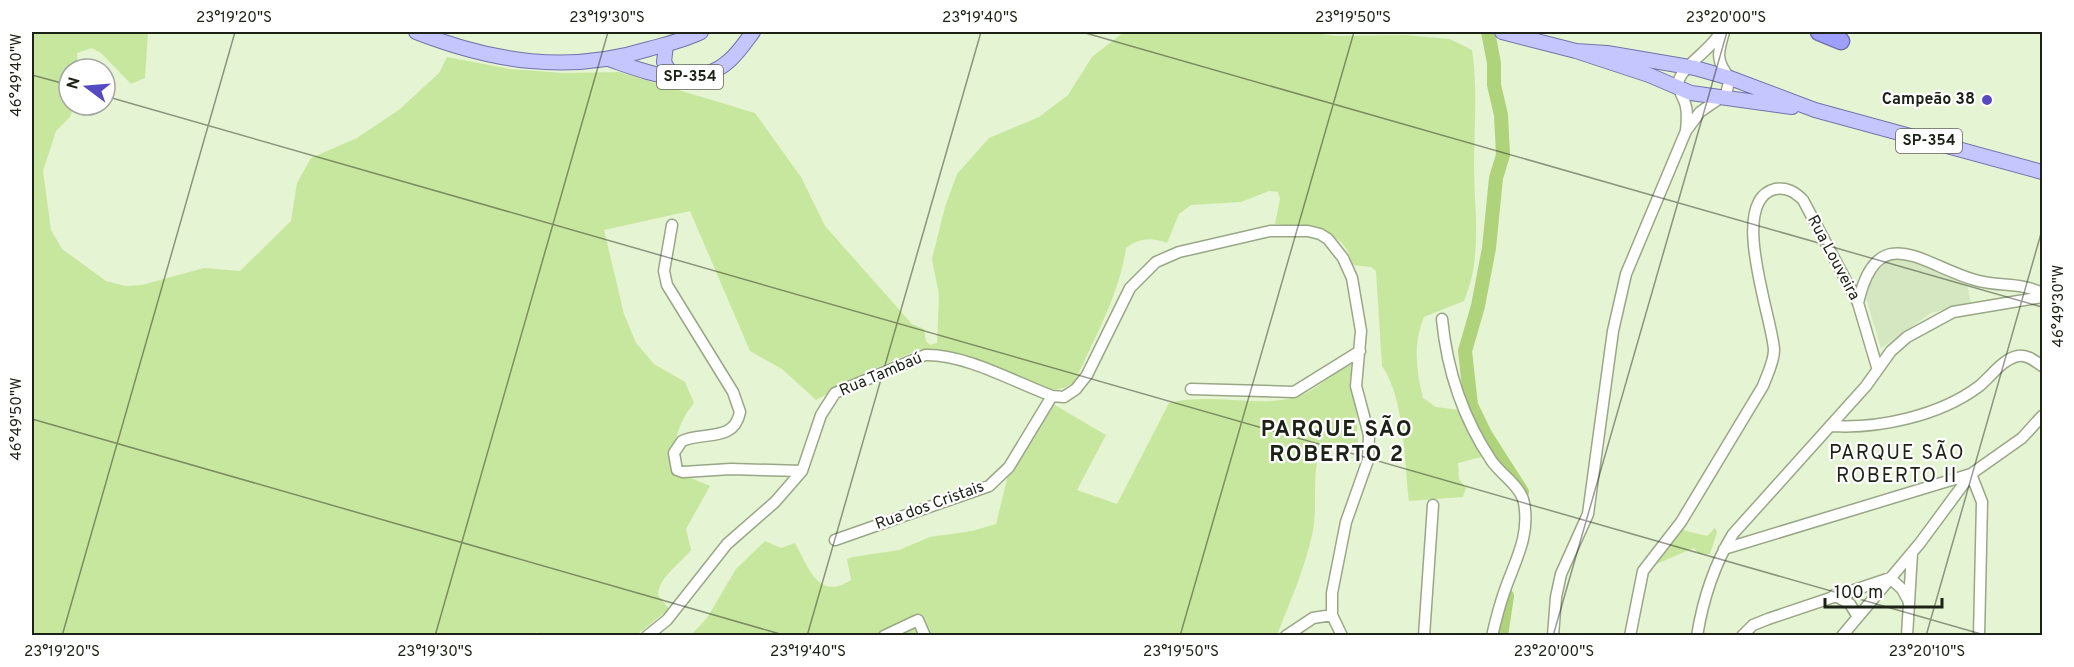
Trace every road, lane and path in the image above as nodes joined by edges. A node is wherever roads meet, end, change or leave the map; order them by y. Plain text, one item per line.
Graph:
1 (416, 32) edge
2 (701, 32) edge
3 (1722, 32) edge
4 (1820, 32) edge
5 (1508, 33) edge
6 (747, 34) edge
7 (1841, 41) dead end
8 (666, 45) junction
9 (1576, 51) junction
10 (611, 60) junction
11 (1687, 66) junction
12 (673, 78) junction
13 (1730, 78) junction
14 (1678, 88) junction
15 (1721, 99) junction
16 (1815, 110) junction
17 (1686, 131) junction
18 (2043, 172) edge
19 (672, 225) dead end
20 (2043, 295) edge
21 (1858, 303) junction
22 (1442, 319) dead end
23 (1360, 351) junction
24 (2043, 366) edge
25 (1877, 367) junction
26 (1191, 389) dead end
27 (1052, 396) junction
28 (2043, 416) edge
29 (1831, 426) junction
30 (802, 471) junction
31 (1971, 474) junction
32 (1433, 505) dead end
33 (835, 540) dead end
34 (1724, 549) junction
35 (1912, 553) junction
36 (1890, 578) junction
37 (1834, 595) junction
38 (1908, 600) junction
39 (1332, 615) junction
40 (1858, 617) junction
41 (647, 636) edge
42 (884, 636) edge
43 (925, 636) edge
44 (1286, 636) edge
45 (1342, 636) edge
46 (1424, 636) edge
47 (1492, 636) edge
48 (1553, 636) edge
49 (1630, 636) edge
50 (1697, 636) edge
51 (1742, 636) edge
52 (1842, 636) edge
53 (1907, 636) edge
54 (1979, 636) edge

1 - 10 main road, SP-354
2 - 8 main road, SP-354
3 - 11 street
3 - 13 street
4 - 7 highway
5 - 9 main road, SP-354
6 - 12 main road, SP-354
8 - 10 main road, SP-354
8 - 12 main road
9 - 11 main road, SP-354
9 - 14 main road, SP-354
10 - 12 main road, SP-354
11 - 13 main road, SP-354
11 - 14 street
13 - 15 street
13 - 16 main road, SP-354
14 - 15 main road, SP-354
14 - 17 street
15 - 16 main road, SP-354
15 - 17 street
16 - 18 main road, SP-354
17 - 48 street
19 - 30 street
20 - 21 street
20 - 25 street
21 - 25 street, Rua Louveira
21 - 49 street, Rua Louveira
22 - 47 street
23 - 26 street
23 - 27 street
23 - 39 street
24 - 29 street
25 - 29 street
27 - 30 street, Rua Tambaú
27 - 33 street, Rua dos Cristais
28 - 31 street
29 - 34 street
30 - 41 street, Rua Tambaú
31 - 34 street
31 - 35 street
31 - 54 street
32 - 46 street
34 - 50 street
35 - 36 street
35 - 38 street
36 - 37 street
36 - 38 street
36 - 40 street
37 - 40 street
37 - 51 street
38 - 53 street
39 - 44 street
39 - 45 street
40 - 52 street
42 - 43 street

